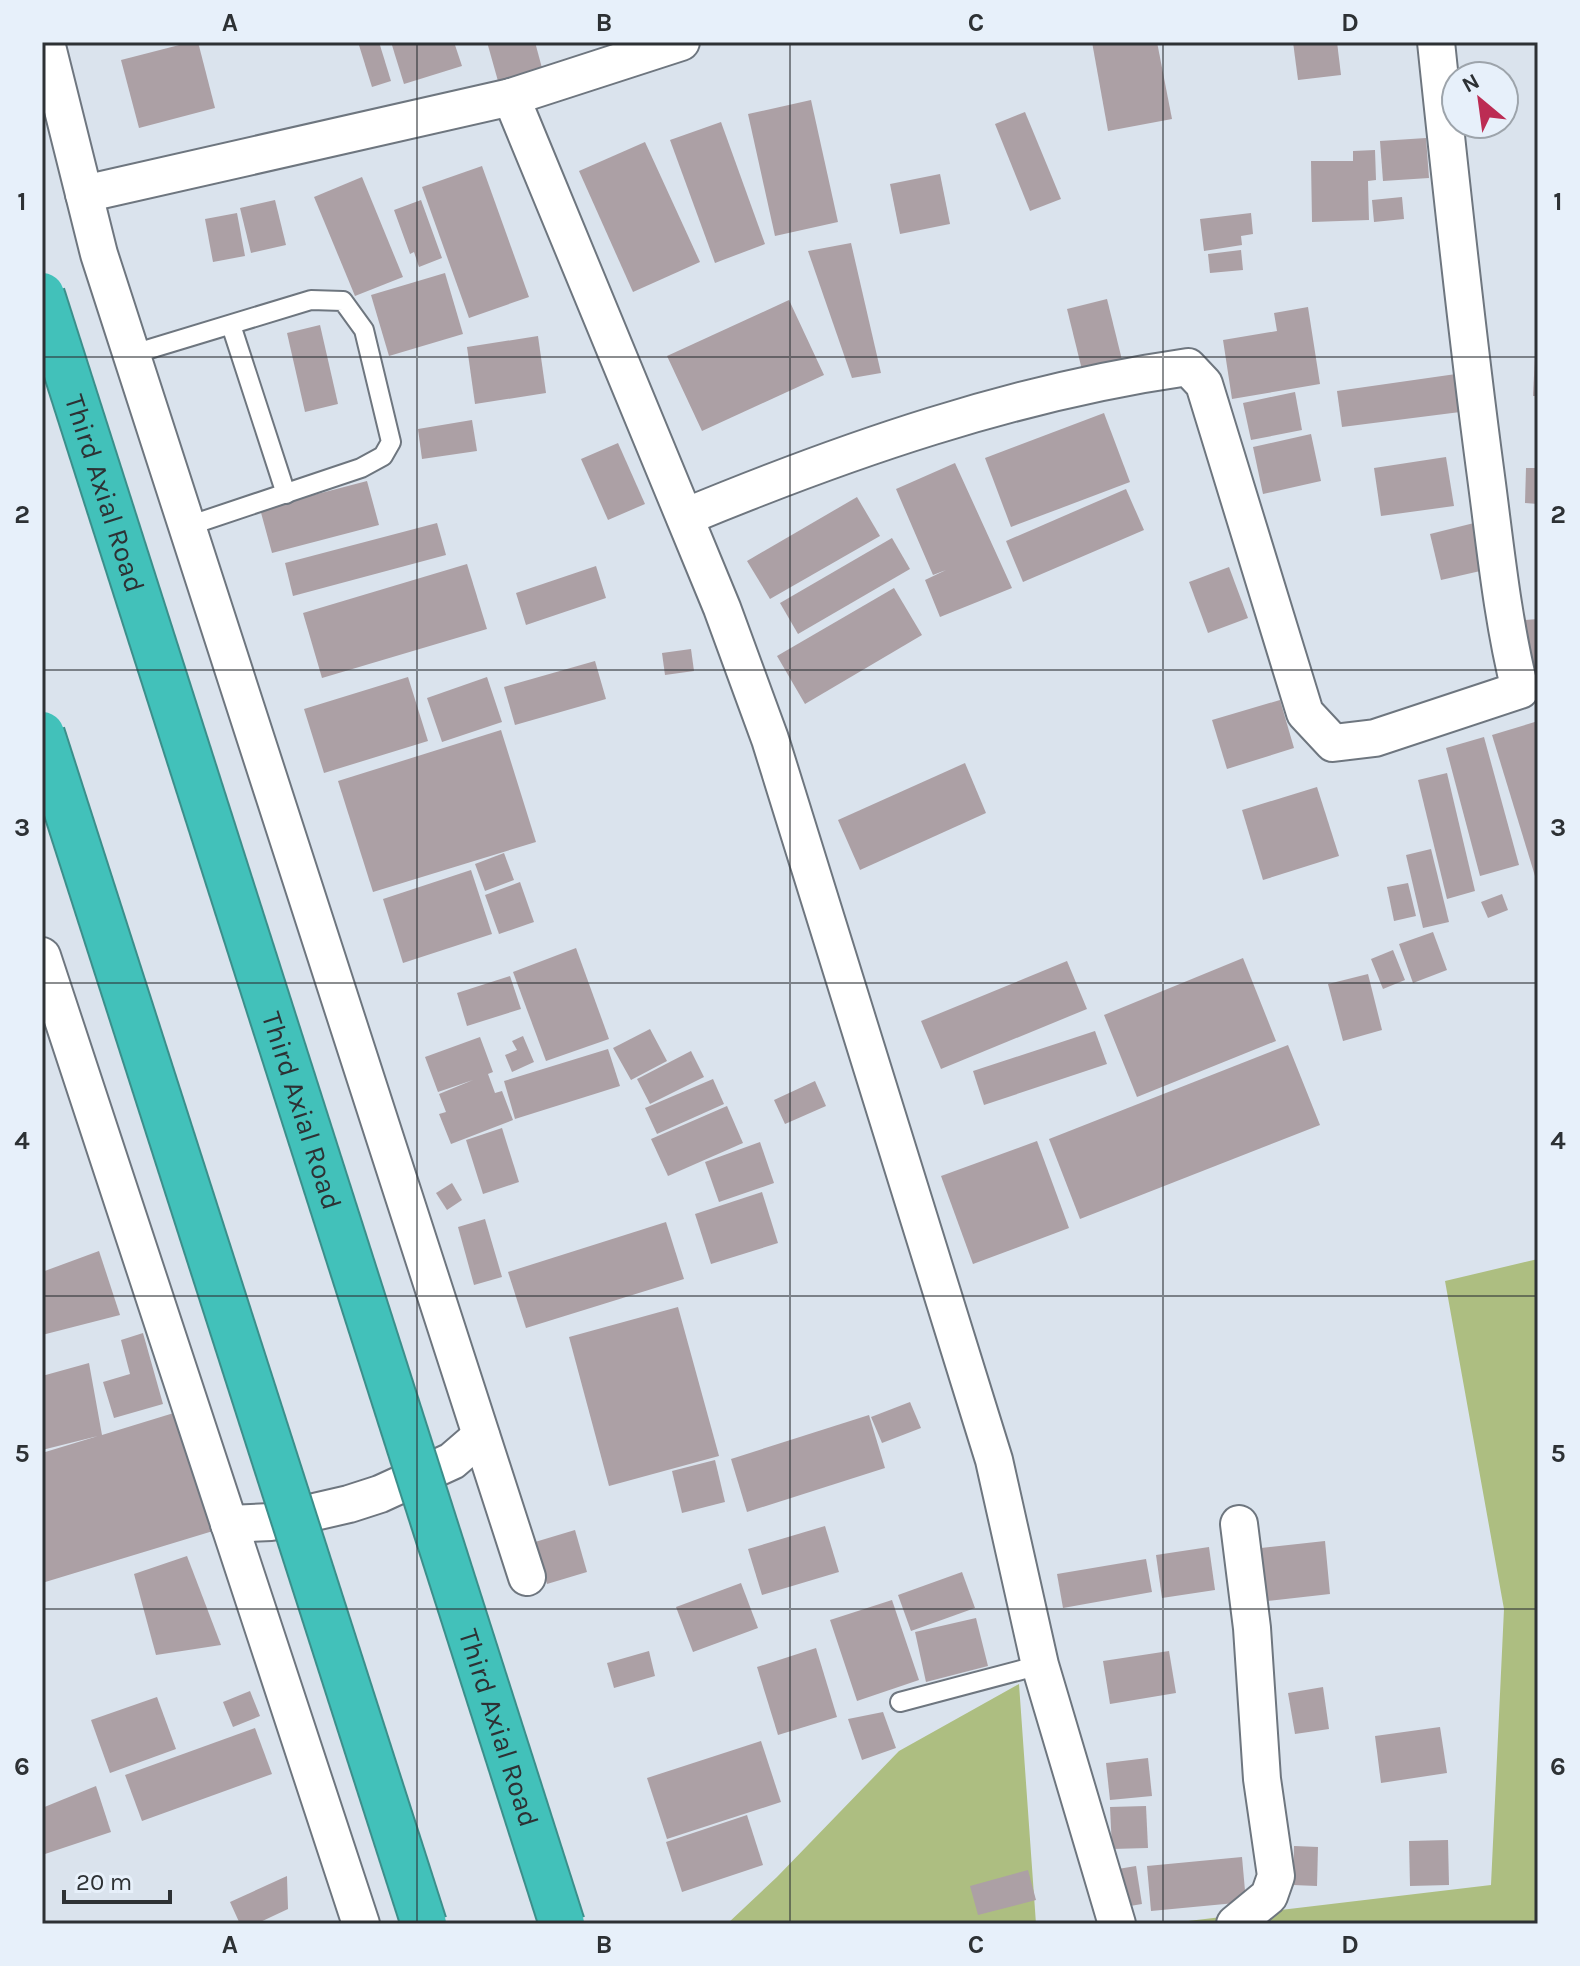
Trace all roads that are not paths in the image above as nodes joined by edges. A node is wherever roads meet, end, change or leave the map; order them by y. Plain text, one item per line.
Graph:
1 (46, 42) edge
2 (681, 42) edge
3 (1436, 42) edge
4 (511, 97) junction
5 (84, 194) junction
6 (42, 295) edge
7 (231, 325) junction
8 (133, 354) junction
9 (286, 494) junction
10 (685, 517) junction
11 (188, 526) junction
12 (1529, 688) edge
13 (42, 734) edge
14 (42, 956) edge
15 (481, 1436) junction
16 (229, 1524) junction
17 (1239, 1524) dead end
18 (527, 1577) dead end
19 (1040, 1665) junction
20 (900, 1702) dead end
21 (361, 1924) edge
22 (424, 1924) edge
23 (562, 1924) edge
24 (1117, 1924) edge
25 (1235, 1924) edge

1 - 5 street
2 - 4 street
3 - 12 street
4 - 5 street
4 - 10 street
5 - 8 street
6 - 23 highway, Third Axial Road, bridge
7 - 8 lane
7 - 9 lane
7 - 9 lane
8 - 11 street
9 - 11 lane
10 - 12 street
10 - 19 street
11 - 15 street
13 - 22 highway, bridge
14 - 16 street
15 - 16 street
15 - 18 street
16 - 21 street
17 - 25 street
19 - 20 lane
19 - 24 street

